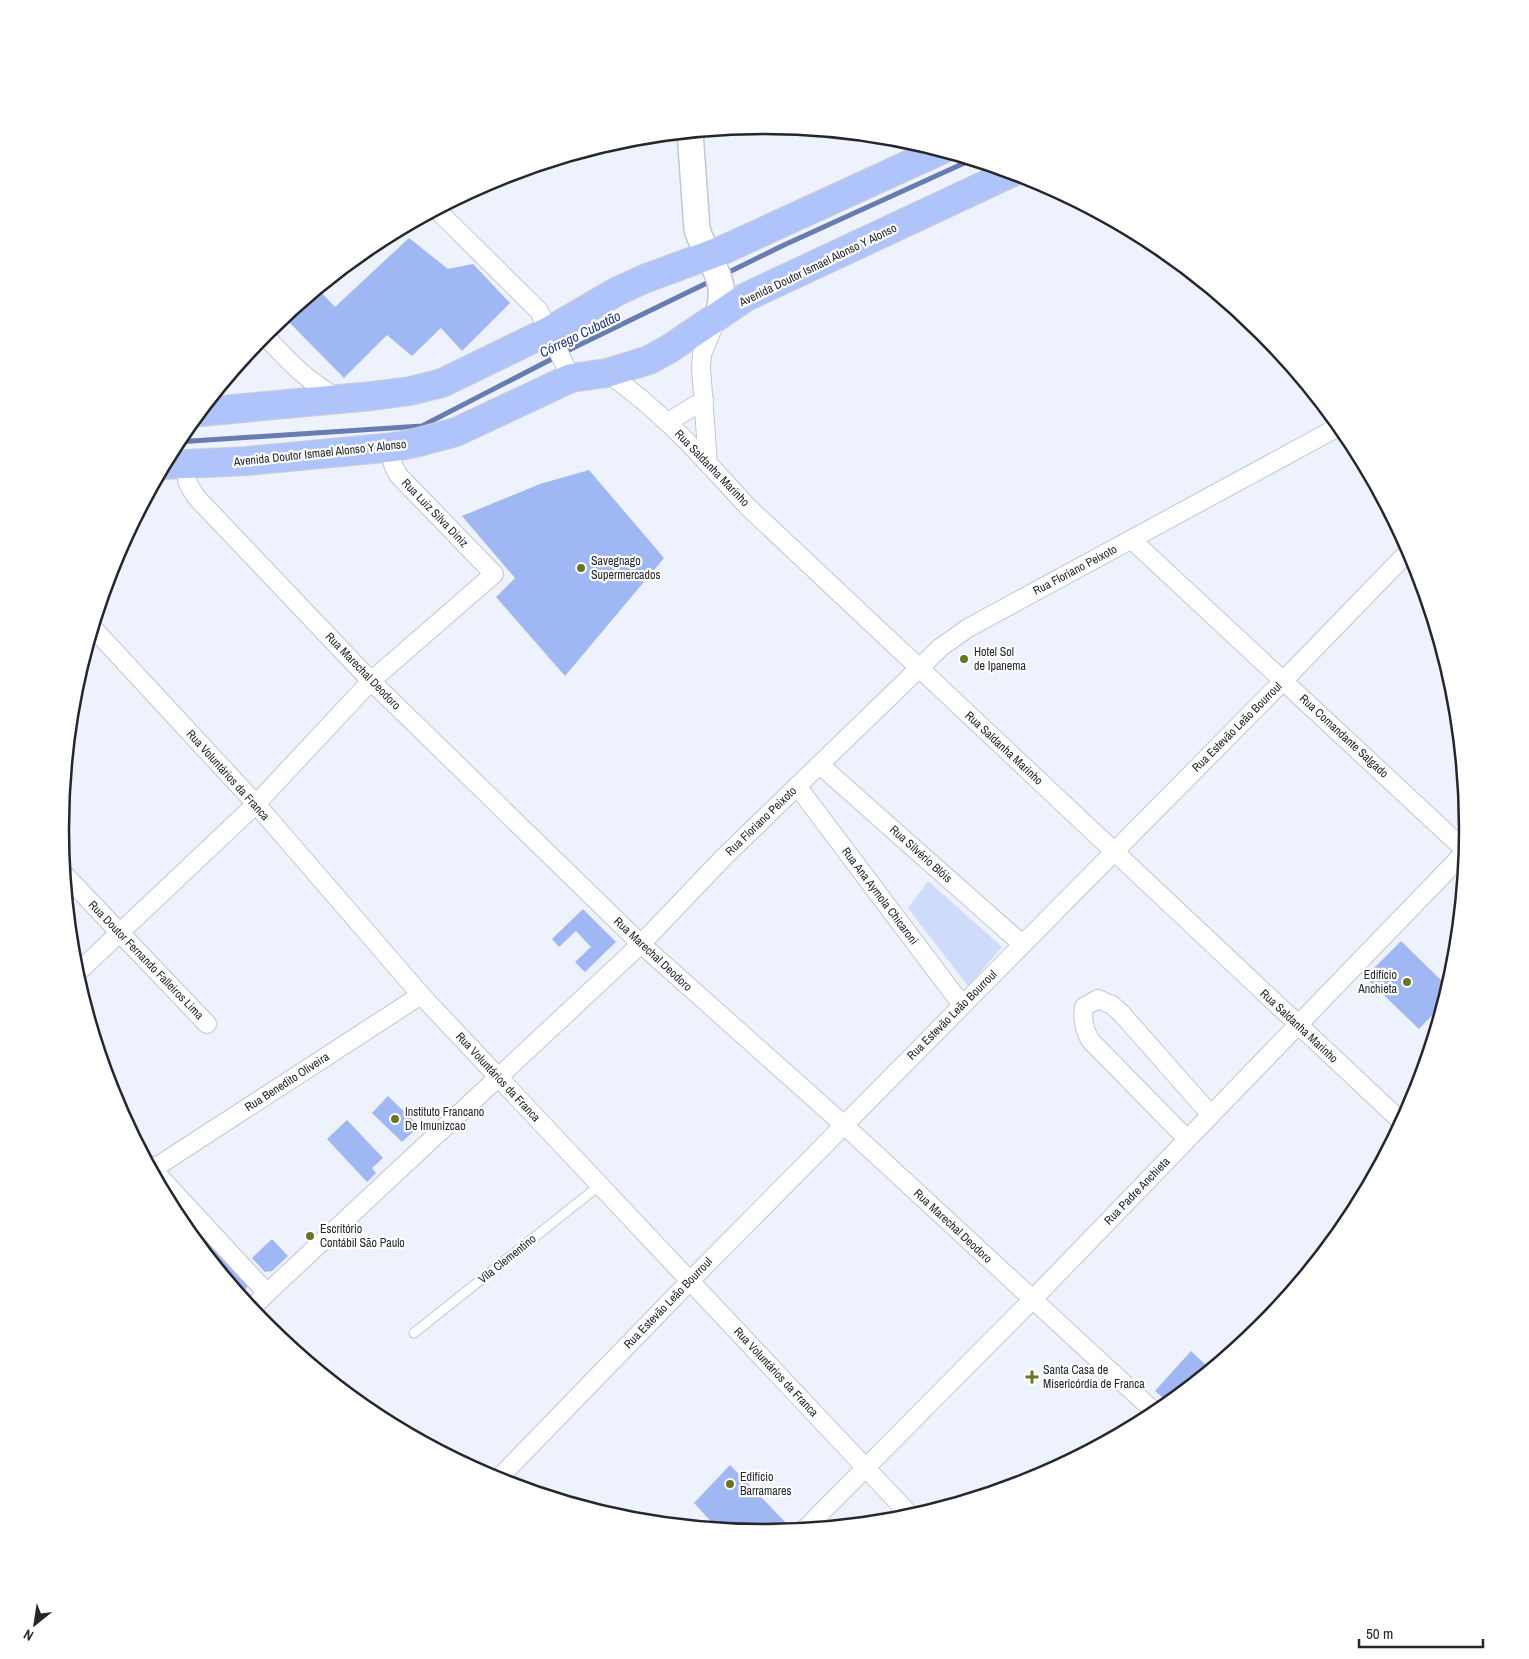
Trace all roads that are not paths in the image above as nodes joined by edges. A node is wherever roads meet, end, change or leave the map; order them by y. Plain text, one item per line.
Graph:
1 (690, 138) edge
2 (932, 154) edge
3 (1003, 177) edge
4 (441, 215) edge
5 (711, 262) junction
6 (720, 307) junction
7 (552, 337) junction
8 (270, 341) edge
9 (568, 373) junction
10 (607, 373) junction
11 (341, 399) junction
12 (704, 400) junction
13 (209, 411) edge
14 (668, 422) junction
15 (1333, 430) edge
16 (394, 446) junction
17 (708, 464) junction
18 (175, 465) edge
19 (1132, 540) junction
20 (1404, 556) edge
21 (97, 633) edge
22 (920, 668) junction
23 (1284, 680) junction
24 (371, 681) junction
25 (820, 765) junction
26 (797, 786) junction
27 (256, 804) junction
28 (1460, 845) edge
29 (1114, 851) junction
30 (1459, 858) edge
31 (71, 881) edge
32 (120, 933) junction
33 (641, 944) junction
34 (1022, 944) junction
35 (83, 968) edge
36 (422, 995) junction
37 (962, 1005) junction
38 (207, 1024) dead end
39 (1298, 1024) junction
40 (498, 1077) junction
41 (1211, 1115) junction
42 (1397, 1117) edge
43 (844, 1125) junction
44 (1187, 1139) junction
45 (155, 1164) edge
46 (166, 1183) edge
47 (600, 1184) junction
48 (690, 1281) junction
49 (267, 1293) junction
50 (1032, 1299) junction
51 (256, 1304) edge
52 (414, 1333) dead end
53 (1151, 1408) edge
54 (865, 1467) junction
55 (503, 1474) edge
56 (906, 1511) edge
57 (810, 1524) edge

1 - 5 main road
2 - 5 main road
3 - 6 main road, Avenida Doutor Ismael Alonso Y Alonso
4 - 7 street
5 - 6 main road
5 - 7 main road
6 - 10 main road, Avenida Doutor Ismael Alonso Y Alonso
6 - 12 street
7 - 9 street
7 - 11 main road
8 - 11 street
9 - 10 main road, Avenida Doutor Ismael Alonso Y Alonso
9 - 16 main road, Avenida Doutor Ismael Alonso Y Alonso
10 - 14 street, Rua Saldanha Marinho
11 - 13 main road
12 - 14 street
12 - 17 street
14 - 17 street, Rua Saldanha Marinho
15 - 19 street, Rua Floriano Peixoto
16 - 18 main road, Avenida Doutor Ismael Alonso Y Alonso
16 - 24 street, Rua Luiz Silva Diniz
17 - 22 street, Rua Saldanha Marinho
18 - 24 street, Rua Marechal Deodoro
19 - 22 street, Rua Floriano Peixoto
19 - 23 street, Rua Comandante Salgado
20 - 23 street, Rua Estevão Leão Bourroul
21 - 27 street, Rua Voluntários da Franca
22 - 25 street, Rua Floriano Peixoto
22 - 29 street, Rua Saldanha Marinho
23 - 28 street, Rua Comandante Salgado
23 - 29 street, Rua Estevão Leão Bourroul
24 - 27 street
24 - 33 street, Rua Marechal Deodoro
25 - 26 street, Rua Floriano Peixoto
25 - 34 street, Rua Silvério Blóis
26 - 33 street, Rua Floriano Peixoto
26 - 37 street, Rua Ana Aymola Chicaroni
27 - 32 street
27 - 36 street, Rua Voluntários da Franca
29 - 34 street, Rua Estevão Leão Bourroul
29 - 39 street, Rua Saldanha Marinho
30 - 39 street, Rua Padre Anchieta
31 - 32 street, Rua Doutor Fernando Falleiros Lima
32 - 35 street
32 - 38 street, Rua Doutor Fernando Falleiros Lima
33 - 40 street, Rua Floriano Peixoto
33 - 43 street, Rua Marechal Deodoro
34 - 37 street, Rua Estevão Leão Bourroul
36 - 40 street, Rua Voluntários da Franca
36 - 45 street, Rua Benedito Oliveira
37 - 43 street, Rua Estevão Leão Bourroul
39 - 41 street, Rua Padre Anchieta
39 - 42 street, Rua Saldanha Marinho
40 - 47 street, Rua Voluntários da Franca
40 - 49 street, Rua Floriano Peixoto
41 - 44 street, Rua Padre Anchieta
41 - 44 street
43 - 48 street, Rua Estevão Leão Bourroul
43 - 50 street, Rua Marechal Deodoro
44 - 50 street, Rua Padre Anchieta
46 - 49 street
47 - 48 street, Rua Voluntários da Franca
47 - 52 lane, Vila Clementino
48 - 54 street, Rua Voluntários da Franca
48 - 55 street, Rua Estevão Leão Bourroul
49 - 51 street, Rua Floriano Peixoto
50 - 53 street, Rua Marechal Deodoro
50 - 54 street, Rua Padre Anchieta
54 - 56 street, Rua Voluntários da Franca
54 - 57 street, Rua Padre Anchieta

